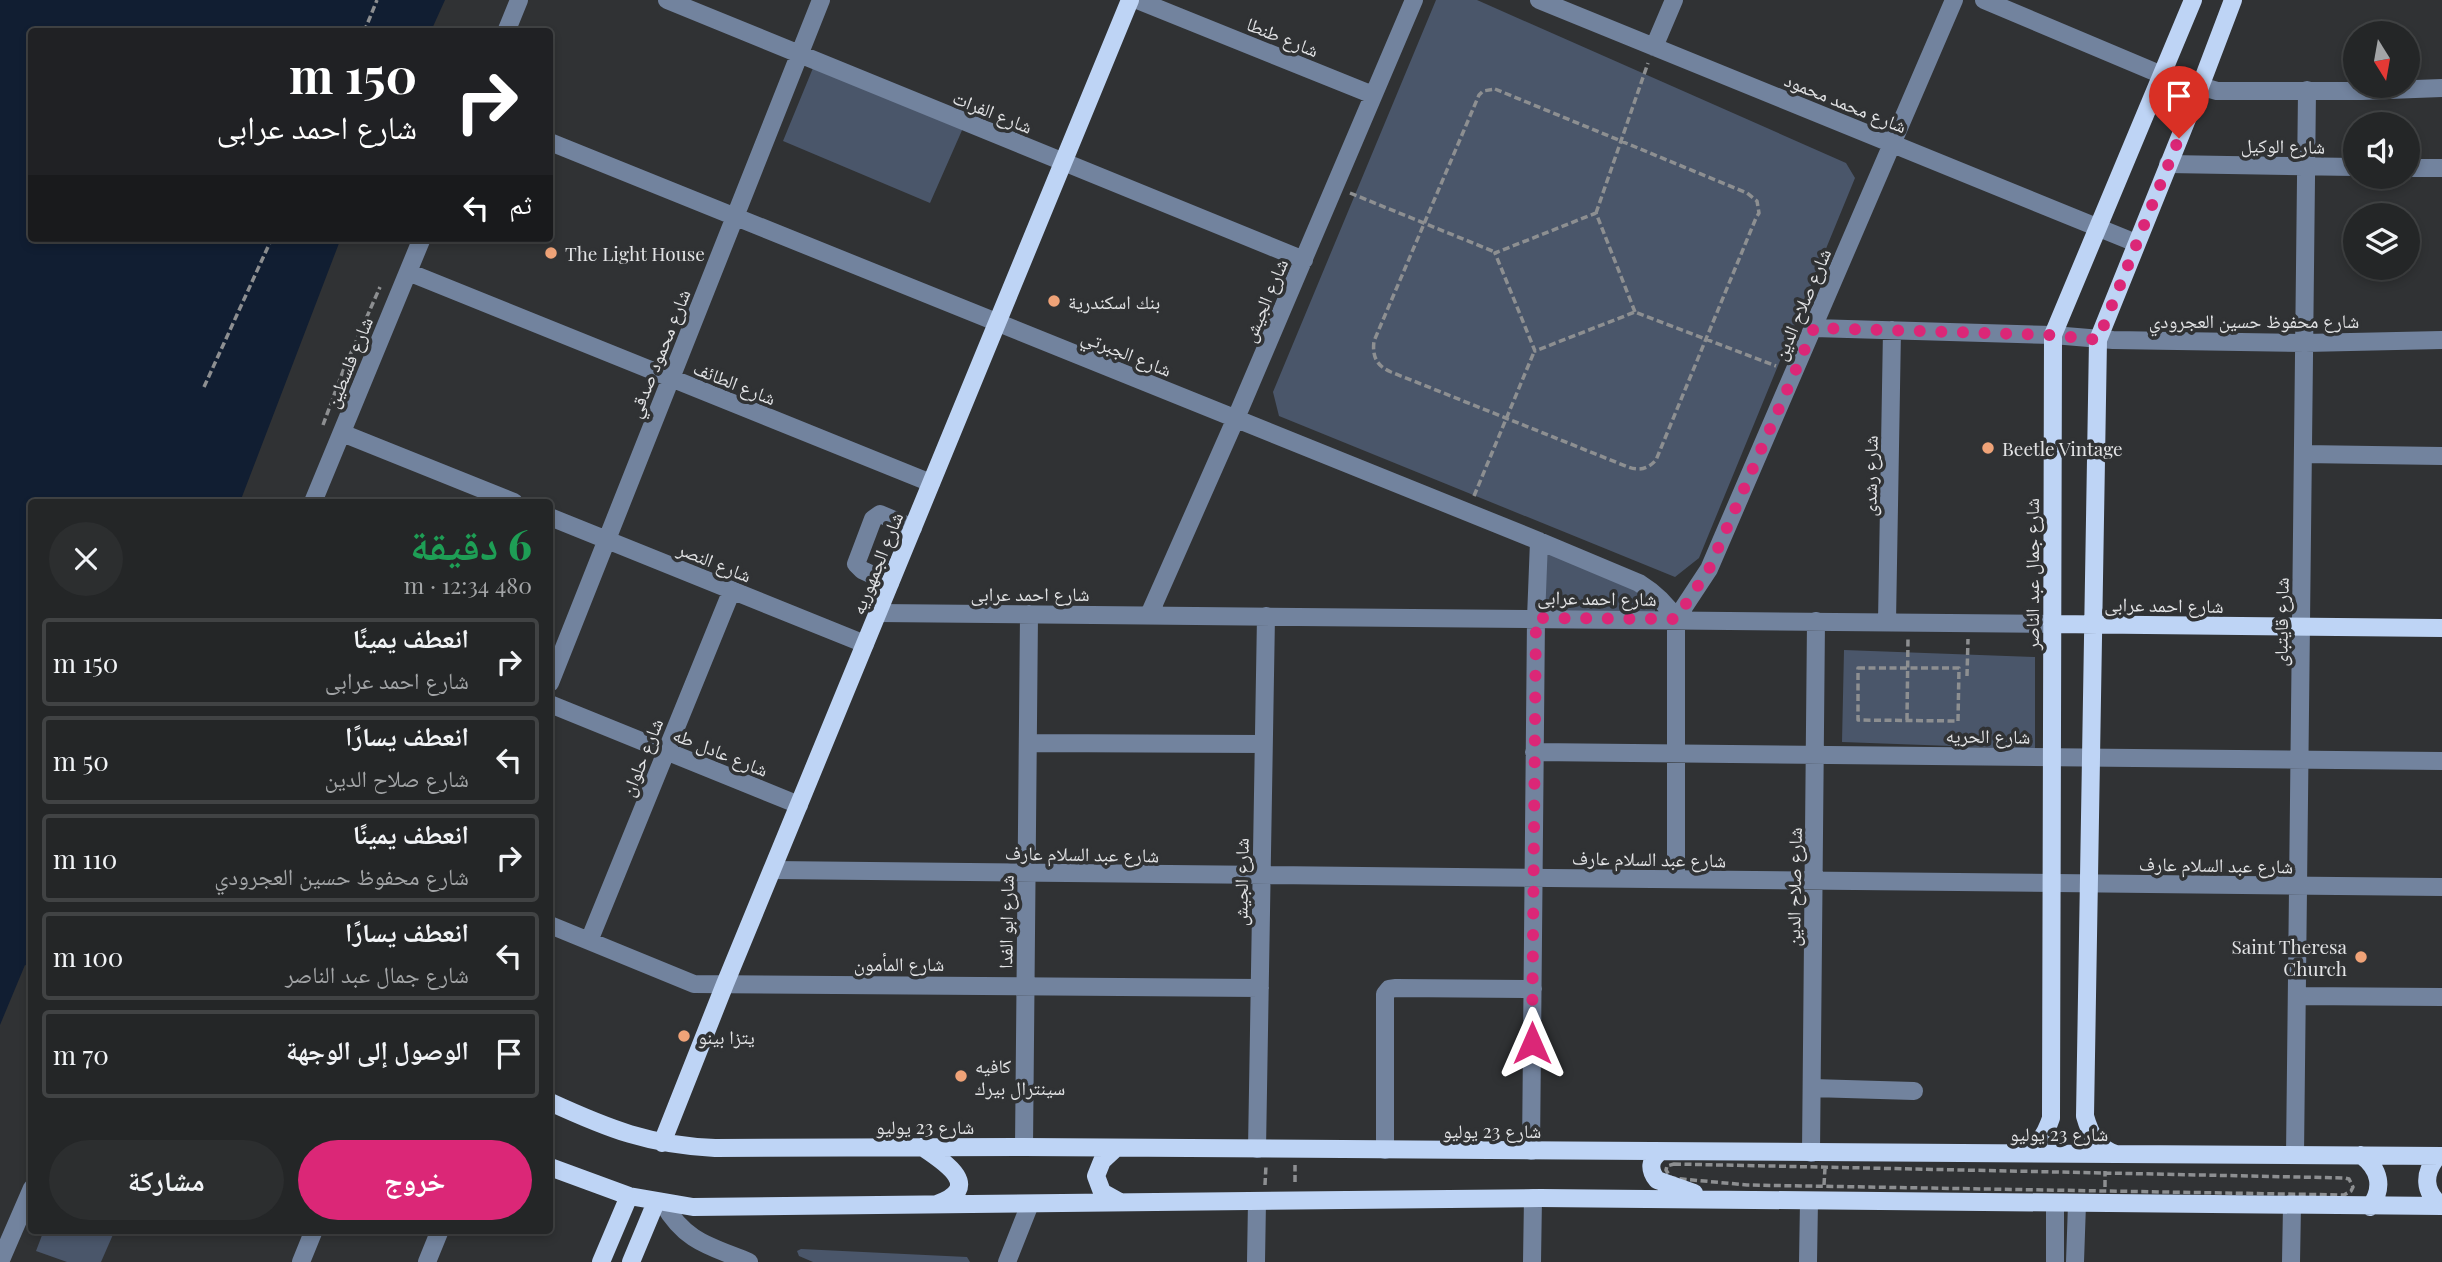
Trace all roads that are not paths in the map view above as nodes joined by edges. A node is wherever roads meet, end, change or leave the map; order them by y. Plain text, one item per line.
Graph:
1 (519, 0) edge
2 (667, 0) edge
3 (821, 0) edge
4 (1130, 0) edge
5 (1137, 0) edge
6 (1414, 0) edge
7 (1539, 0) edge
8 (1674, 0) edge
9 (1954, 0) edge
10 (1984, 0) edge
11 (2193, 0) edge
12 (2233, 0) edge
13 (508, 28) edge
14 (1654, 47) junction
15 (800, 54) junction
16 (2162, 75) junction
17 (2200, 87) junction
18 (2442, 88) edge
19 (2307, 90) junction
20 (1373, 95) junction
21 (553, 143) edge
22 (1892, 144) junction
23 (1063, 162) junction
24 (2168, 164) junction
25 (2306, 166) junction
26 (2343, 167) edge
27 (2420, 168) edge
28 (2442, 168) edge
29 (735, 217) junction
30 (2099, 228) junction
31 (420, 242) edge
32 (2136, 243) junction
33 (1304, 260) junction
34 (408, 272) junction
35 (998, 322) junction
36 (1814, 328) junction
37 (1892, 330) junction
38 (2053, 335) junction
39 (2098, 340) junction
40 (2442, 340) edge
41 (2305, 343) junction
42 (671, 379) junction
43 (1236, 418) junction
44 (342, 433) junction
45 (2303, 454) junction
46 (2442, 456) edge
47 (931, 483) junction
48 (314, 499) edge
49 (507, 499) edge
50 (553, 518) edge
51 (913, 528) junction
52 (607, 540) junction
53 (1539, 541) junction
54 (890, 583) junction
55 (733, 590) junction
56 (878, 613) junction
57 (1029, 614) junction
58 (1149, 615) junction
59 (1266, 616) junction
60 (1536, 618) junction
61 (1676, 619) junction
62 (1816, 621) junction
63 (1887, 622) junction
64 (2052, 624) junction
65 (2093, 624) junction
66 (2301, 627) junction
67 (2442, 628) edge
68 (866, 643) junction
69 (553, 675) edge
70 (553, 705) edge
71 (1028, 743) junction
72 (1264, 744) junction
73 (666, 751) junction
74 (1534, 752) junction
75 (1676, 753) junction
76 (1815, 755) junction
77 (2052, 757) junction
78 (2090, 758) junction
79 (2300, 760) junction
80 (2442, 761) edge
81 (799, 805) junction
82 (772, 870) junction
83 (1027, 873) junction
84 (1261, 875) junction
85 (1534, 878) junction
86 (1676, 879) junction
87 (1814, 881) junction
88 (2051, 883) junction
89 (2088, 884) junction
90 (2298, 885) junction
91 (2442, 887) edge
92 (553, 926) edge
93 (589, 941) junction
94 (724, 984) junction
95 (1026, 985) junction
96 (1259, 988) junction
97 (1533, 989) junction
98 (2297, 996) junction
99 (2442, 997) edge
100 (1812, 1088) junction
101 (1914, 1091) dead end
102 (553, 1103) edge
103 (662, 1143) junction
104 (922, 1147) junction
105 (1024, 1147) junction
106 (1116, 1148) junction
107 (1261, 1149) junction
108 (1385, 1150) junction
109 (1531, 1151) junction
110 (1660, 1152) junction
111 (1811, 1153) junction
112 (2299, 1155) junction
113 (2361, 1155) junction
114 (2440, 1156) edge
115 (2019, 1160) junction
116 (2109, 1161) junction
117 (553, 1168) edge
118 (629, 1196) junction
119 (1819, 1196) junction
120 (28, 1197) edge
121 (1533, 1198) junction
122 (1715, 1200) junction
123 (1261, 1201) junction
124 (659, 1202) junction
125 (2298, 1202) junction
126 (1030, 1203) junction
127 (1122, 1203) junction
128 (937, 1204) junction
129 (2055, 1204) junction
130 (2077, 1204) junction
131 (2442, 1206) edge
132 (2370, 1207) junction
133 (312, 1234) edge
134 (438, 1234) edge
135 (0, 1262) edge
136 (301, 1262) edge
137 (427, 1262) edge
138 (601, 1262) edge
139 (631, 1262) edge
140 (749, 1262) edge
141 (1007, 1262) edge
142 (1256, 1262) edge
143 (1532, 1262) edge
144 (1808, 1262) edge
145 (2055, 1262) edge
146 (2075, 1262) edge
147 (2291, 1262) edge

1 - 13 street
2 - 15 street, شارع الفرات
3 - 15 street, شارع محمود صدقي
4 - 23 main road, شارع الجمهوريه
5 - 20 street, شارع طنطا
6 - 20 street, شارع الجيش
7 - 14 street, شارع محمد محمود
8 - 14 street
9 - 22 street, شارع صلاح الدين
10 - 16 street
11 - 16 main road, شارع جمال عبد الناصر
12 - 17 main road
14 - 22 street, شارع محمد محمود
15 - 23 street, شارع الفرات
15 - 29 street, شارع محمود صدقي
16 - 17 street
16 - 30 main road, شارع جمال عبد الناصر
17 - 19 street
17 - 24 main road
18 - 19 street
19 - 25 street, شارع قايتباى
20 - 33 street, شارع الجيش
21 - 29 street, شارع الجبرتي
22 - 30 street, شارع محمد محمود
22 - 36 street, شارع صلاح الدين
23 - 33 street, شارع الفرات
23 - 35 main road, شارع الجمهوريه
24 - 25 street, شارع الوكيل
24 - 32 main road
25 - 26 street, شارع الوكيل
25 - 41 street, شارع قايتباى
27 - 28 street
29 - 35 street, شارع الجبرتي
29 - 42 street, شارع محمود صدقي
30 - 32 street, شارع محمد محمود
30 - 38 main road, شارع جمال عبد الناصر
31 - 34 street, شارع فلسطين
32 - 39 main road
33 - 43 street, شارع الجيش
34 - 42 street, شارع الطائف
34 - 44 street, شارع فلسطين
35 - 43 street, شارع الجبرتي
35 - 47 main road, شارع الجمهوريه
36 - 37 street, شارع محفوظ حسين العجرودي
36 - 61 street, شارع صلاح الدين
37 - 38 street, شارع محفوظ حسين العجرودي
37 - 63 street, شارع رشدى
38 - 39 street, شارع محفوظ حسين العجرودي
38 - 64 main road, شارع جمال عبد الناصر
39 - 41 street, شارع محفوظ حسين العجرودي
39 - 65 main road
40 - 41 street, شارع محفوظ حسين العجرودي
41 - 45 street, شارع قايتباى
42 - 47 street, شارع الطائف
42 - 52 street, شارع محمود صدقي
43 - 53 street, شارع الجبرتي
43 - 58 street, شارع الجيش
44 - 48 street, شارع فلسطين
44 - 49 street
45 - 46 street
45 - 66 street, شارع قايتباى
47 - 51 main road, شارع الجمهوريه
50 - 52 street, شارع النصر
51 - 54 main road, شارع الجمهوريه
51 - 54 street
52 - 55 street, شارع النصر
52 - 69 street, شارع محمود صدقي
53 - 60 street
53 - 61 street, شارع الجبرتي
54 - 56 main road, شارع الجمهوريه
55 - 68 street, شارع النصر
55 - 73 street, شارع حلوان
56 - 57 street, شارع احمد عرابى
56 - 68 main road, شارع الجمهوريه
57 - 58 street, شارع احمد عرابى
57 - 71 street, شارع ابو الفدا
58 - 59 street, شارع احمد عرابى
59 - 60 street, شارع احمد عرابى
59 - 72 street, شارع الجيش
60 - 61 street, شارع احمد عرابى
60 - 74 street
61 - 62 street, شارع احمد عرابى
61 - 75 street
62 - 63 street, شارع احمد عرابى
62 - 76 street, شارع صلاح الدين
63 - 64 street, شارع احمد عرابى
64 - 65 main road, شارع احمد عرابى
64 - 77 main road, شارع جمال عبد الناصر
65 - 66 main road, شارع احمد عرابى
65 - 78 main road
66 - 67 main road, شارع احمد عرابى
66 - 79 street, شارع قايتباى
68 - 81 main road, شارع الجمهوريه
70 - 73 street, شارع عادل طه
71 - 72 street
71 - 83 street, شارع ابو الفدا
72 - 84 street, شارع الجيش
73 - 81 street, شارع عادل طه
73 - 93 street, شارع حلوان
74 - 75 street, شارع الحريه
74 - 85 street
75 - 76 street, شارع الحريه
75 - 86 street
76 - 77 street, شارع الحريه
76 - 87 street, شارع صلاح الدين
77 - 78 street, شارع الحريه
77 - 88 main road, شارع جمال عبد الناصر
78 - 79 street, شارع الحريه
78 - 89 main road
79 - 80 street, شارع الحريه
79 - 90 street, شارع قايتباى
81 - 82 main road, شارع الجمهوريه
82 - 83 street, شارع عبد السلام عارف
82 - 94 main road, شارع الجمهوريه
83 - 84 street, شارع عبد السلام عارف
83 - 95 street, شارع ابو الفدا
84 - 85 street, شارع عبد السلام عارف
84 - 96 street, شارع الجيش
85 - 86 street, شارع عبد السلام عارف
85 - 97 street
86 - 87 street, شارع عبد السلام عارف
87 - 88 street, شارع عبد السلام عارف
87 - 100 street, شارع صلاح الدين
88 - 89 street, شارع عبد السلام عارف
88 - 115 main road, شارع جمال عبد الناصر
89 - 90 street, شارع عبد السلام عارف
89 - 116 main road
90 - 91 street, شارع عبد السلام عارف
90 - 98 street, شارع قايتباى
92 - 93 street, شارع المأمون
93 - 94 street, شارع المأمون
94 - 95 street, شارع المأمون
94 - 103 main road, شارع الجمهوريه
95 - 96 street, شارع المأمون
95 - 105 street, شارع ابو الفدا
96 - 107 street, شارع الجيش
97 - 108 street
97 - 109 street
98 - 99 street
98 - 112 street, شارع قايتباى
100 - 101 street
100 - 111 street, شارع صلاح الدين
102 - 103 main road, شارع 23 يوليو
103 - 104 main road, شارع 23 يوليو
104 - 105 main road, شارع 23 يوليو
104 - 128 main road
105 - 106 main road, شارع 23 يوليو
106 - 107 main road, شارع 23 يوليو
106 - 127 main road
107 - 108 main road, شارع 23 يوليو
108 - 109 main road, شارع 23 يوليو
109 - 110 main road, شارع 23 يوليو
110 - 111 main road, شارع 23 يوليو
110 - 122 main road
111 - 115 main road, شارع 23 يوليو
112 - 113 main road, شارع 23 يوليو
112 - 116 main road, شارع 23 يوليو
113 - 114 main road, شارع 23 يوليو
113 - 132 main road
114 - 131 main road
115 - 116 main road, شارع 23 يوليو
117 - 118 main road
118 - 124 main road
118 - 138 main road
119 - 122 main road
119 - 129 main road
119 - 144 street
120 - 135 street
121 - 122 main road
121 - 123 main road
121 - 143 street
123 - 127 main road
123 - 142 street
124 - 128 main road
124 - 139 main road
124 - 140 street
125 - 130 main road
125 - 132 main road
125 - 147 street
126 - 127 main road
126 - 128 main road
126 - 141 street
129 - 130 main road
129 - 145 street
130 - 146 street
131 - 132 main road
133 - 136 street
134 - 137 street

